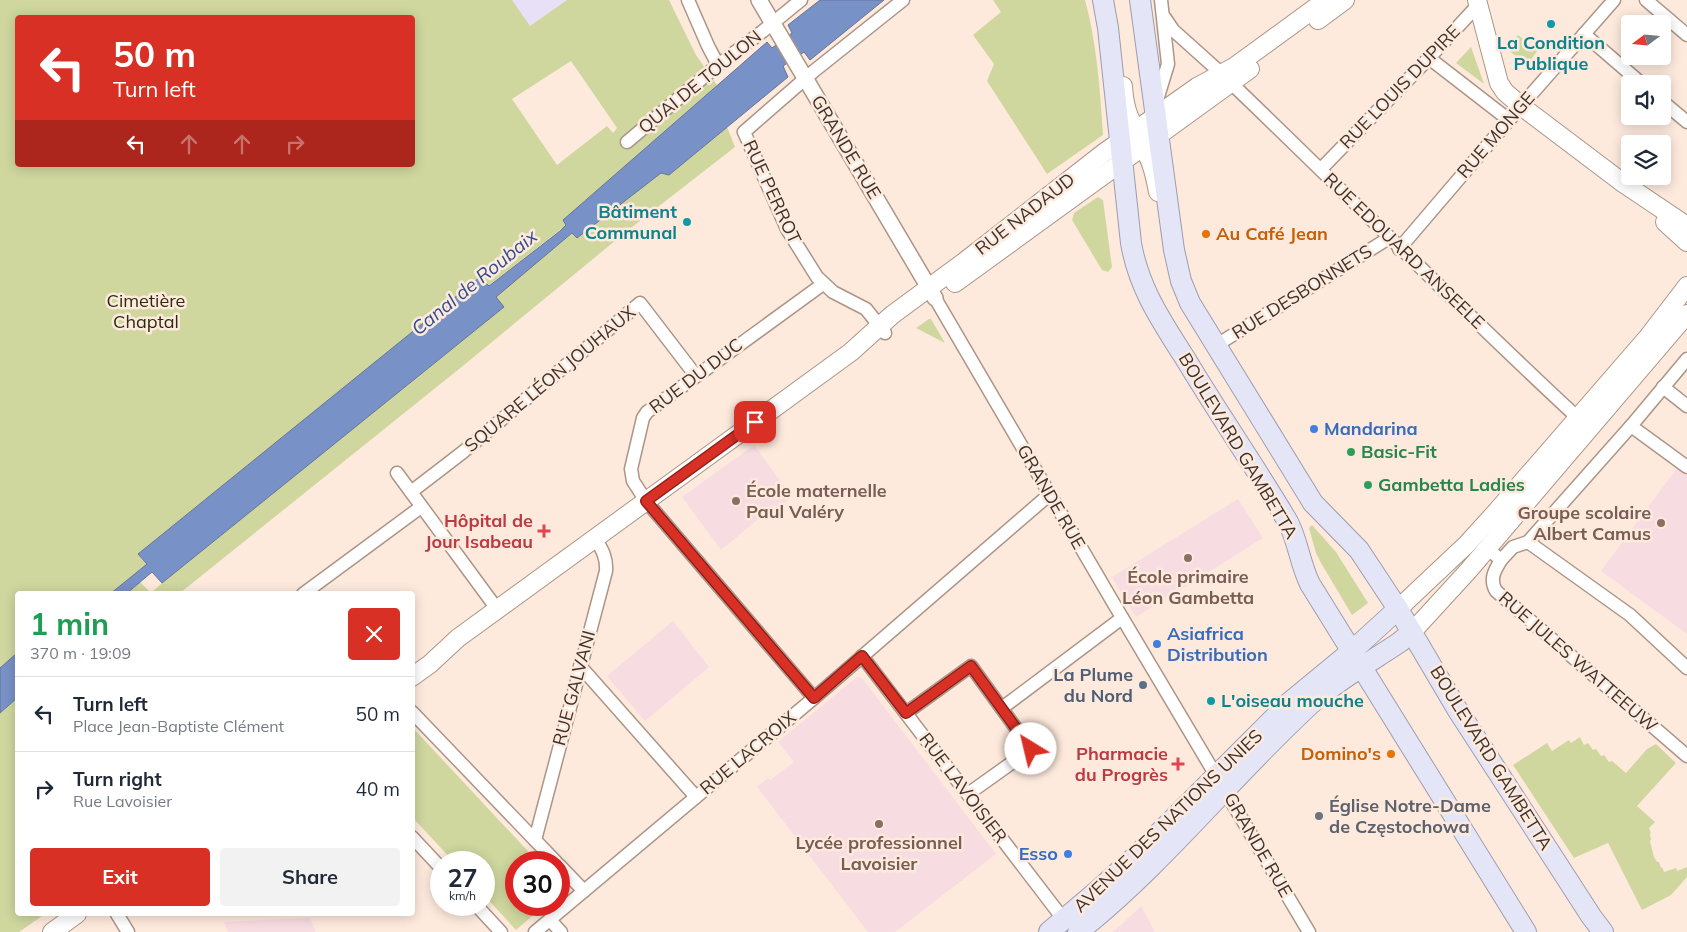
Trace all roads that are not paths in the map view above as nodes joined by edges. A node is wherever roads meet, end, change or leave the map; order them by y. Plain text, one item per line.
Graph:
1 (688, 0) edge
2 (759, 0) edge
3 (801, 0) edge
4 (903, 0) edge
5 (1103, 0) edge
6 (1140, 0) edge
7 (1161, 0) edge
8 (1326, 0) edge
9 (1345, 0) edge
10 (1614, 0) edge
11 (1646, 0) edge
12 (1478, 2) edge
13 (1163, 16) junction
14 (773, 23) junction
15 (1584, 34) junction
16 (1687, 36) edge
17 (1429, 58) junction
18 (718, 64) junction
19 (1632, 75) edge
20 (1226, 78) junction
21 (806, 80) junction
22 (1521, 106) junction
23 (1671, 109) edge
24 (1157, 120) junction
25 (1509, 120) junction
26 (1687, 122) edge
27 (1138, 129) junction
28 (1121, 141) junction
29 (627, 142) dead end
30 (1141, 149) junction
31 (1123, 162) junction
32 (1321, 169) junction
33 (1621, 181) edge
34 (1625, 185) edge
35 (1626, 185) edge
36 (1687, 226) edge
37 (1389, 238) junction
38 (1687, 242) edge
39 (1399, 248) junction
40 (1179, 274) junction
41 (823, 284) junction
42 (1687, 286) edge
43 (932, 293) junction
44 (1687, 314) edge
45 (882, 330) junction
46 (1215, 346) junction
47 (1687, 359) edge
48 (696, 376) junction
49 (1663, 387) junction
50 (1687, 406) edge
51 (1578, 418) junction
52 (1631, 426) junction
53 (1687, 467) edge
54 (397, 473) dead end
55 (411, 492) junction
56 (1050, 494) junction
57 (646, 501) junction
58 (422, 507) junction
59 (595, 538) junction
60 (1528, 542) junction
61 (1487, 548) junction
62 (1501, 560) junction
63 (321, 589) edge
64 (497, 609) junction
65 (1398, 609) junction
66 (1122, 618) junction
67 (1412, 632) junction
68 (458, 638) junction
69 (1352, 650) junction
70 (862, 656) junction
71 (415, 661) edge
72 (580, 666) junction
73 (1362, 668) junction
74 (1687, 668) edge
75 (415, 675) edge
76 (814, 698) junction
77 (1002, 708) junction
78 (906, 713) junction
79 (415, 715) edge
80 (1687, 756) edge
81 (1221, 782) junction
82 (968, 794) junction
83 (696, 797) junction
84 (415, 840) edge
85 (535, 840) junction
86 (546, 851) edge
87 (430, 856) edge
88 (570, 876) edge
89 (584, 891) junction
90 (74, 916) edge
91 (117, 916) edge
92 (486, 916) edge
93 (550, 920) junction
94 (1063, 928) edge
95 (52, 932) edge
96 (128, 932) edge
97 (501, 932) edge
98 (536, 932) edge
99 (561, 932) edge
100 (1308, 932) edge
101 (1526, 932) edge
102 (1603, 932) edge

1 - 18 street
2 - 14 street
3 - 14 street, QUAI DE TOULON
4 - 21 street
5 - 27 main road
5 - 28 main road, BOULEVARD GAMBETTA
6 - 24 main road, BOULEVARD GAMBETTA
7 - 13 street, BOULEVARD GAMBETTA
8 - 20 main road
9 - 20 main road
10 - 15 street, RUE MONGE
11 - 16 street
12 - 17 street, RUE LOUIS DUPIRE
12 - 22 main road
13 - 20 street
13 - 24 street, BOULEVARD GAMBETTA
14 - 18 street, QUAI DE TOULON
14 - 21 street, GRANDE RUE
15 - 19 street
15 - 22 street, RUE MONGE
17 - 25 street
17 - 32 street, RUE LOUIS DUPIRE
18 - 29 street, QUAI DE TOULON
20 - 24 main road, RUE NADAUD
20 - 32 street, RUE EDOUARD ANSEELE
21 - 41 street, RUE PERROT
21 - 43 street, GRANDE RUE
22 - 25 street, RUE MONGE
22 - 33 main road
23 - 26 street
24 - 27 main road
24 - 30 main road, RUE NADAUD
24 - 40 main road, BOULEVARD GAMBETTA
25 - 39 street, RUE MONGE
27 - 28 main road, RUE NADAUD
28 - 30 main road
28 - 31 main road, BOULEVARD GAMBETTA
28 - 43 main road, RUE NADAUD
30 - 31 main road, RUE NADAUD
30 - 40 main road
31 - 43 main road, RUE NADAUD
31 - 69 main road, BOULEVARD GAMBETTA
32 - 37 street, RUE EDOUARD ANSEELE
34 - 38 main road
35 - 36 main road
37 - 39 street, RUE EDOUARD ANSEELE
37 - 46 street, RUE DESBONNETS
39 - 51 street, RUE EDOUARD ANSEELE
40 - 46 main road, BOULEVARD GAMBETTA
41 - 45 street, RUE PERROT
41 - 48 street, RUE DU DUC
42 - 51 main road
43 - 45 main road
43 - 56 street, GRANDE RUE
44 - 61 main road
45 - 57 main road
46 - 65 main road, BOULEVARD GAMBETTA
47 - 49 street
48 - 55 street, SQUARE LÉON JOUHAUX
48 - 57 street, RUE DU DUC
49 - 50 street
49 - 52 street
51 - 65 main road
52 - 53 street
52 - 60 street
54 - 55 street
55 - 58 street
56 - 66 street, GRANDE RUE
56 - 70 street, RUE LACROIX
57 - 59 main road
57 - 76 street, RUE DU DUC
58 - 63 street
58 - 64 street
59 - 64 main road
59 - 72 street, RUE GALVANI
60 - 62 street
60 - 74 street
61 - 62 street
61 - 67 main road
62 - 80 street, RUE JULES WATTEEUW
64 - 68 main road
65 - 67 main road, BOULEVARD GAMBETTA
65 - 69 main road, AVENUE DES NATIONS UNIES
66 - 77 street
66 - 81 street, GRANDE RUE
67 - 73 main road, AVENUE DES NATIONS UNIES
67 - 102 main road, BOULEVARD GAMBETTA
68 - 71 main road
68 - 75 main road
69 - 73 main road, BOULEVARD GAMBETTA
69 - 81 main road, AVENUE DES NATIONS UNIES
70 - 76 street, RUE LACROIX
70 - 78 street, RUE LAVOISIER
72 - 83 street
72 - 85 street, RUE GALVANI
73 - 81 main road, AVENUE DES NATIONS UNIES
73 - 101 main road, BOULEVARD GAMBETTA
76 - 83 street, RUE LACROIX
77 - 78 street
77 - 82 street
78 - 82 street, RUE LAVOISIER
79 - 85 street
81 - 94 main road, AVENUE DES NATIONS UNIES
81 - 100 street, GRANDE RUE
82 - 94 street, RUE LAVOISIER
83 - 89 street, RUE LACROIX
84 - 87 street
85 - 86 street
88 - 89 street
89 - 93 street, RUE LACROIX
90 - 95 main road
91 - 96 street
92 - 97 street
93 - 98 street, RUE LACROIX
93 - 99 street

